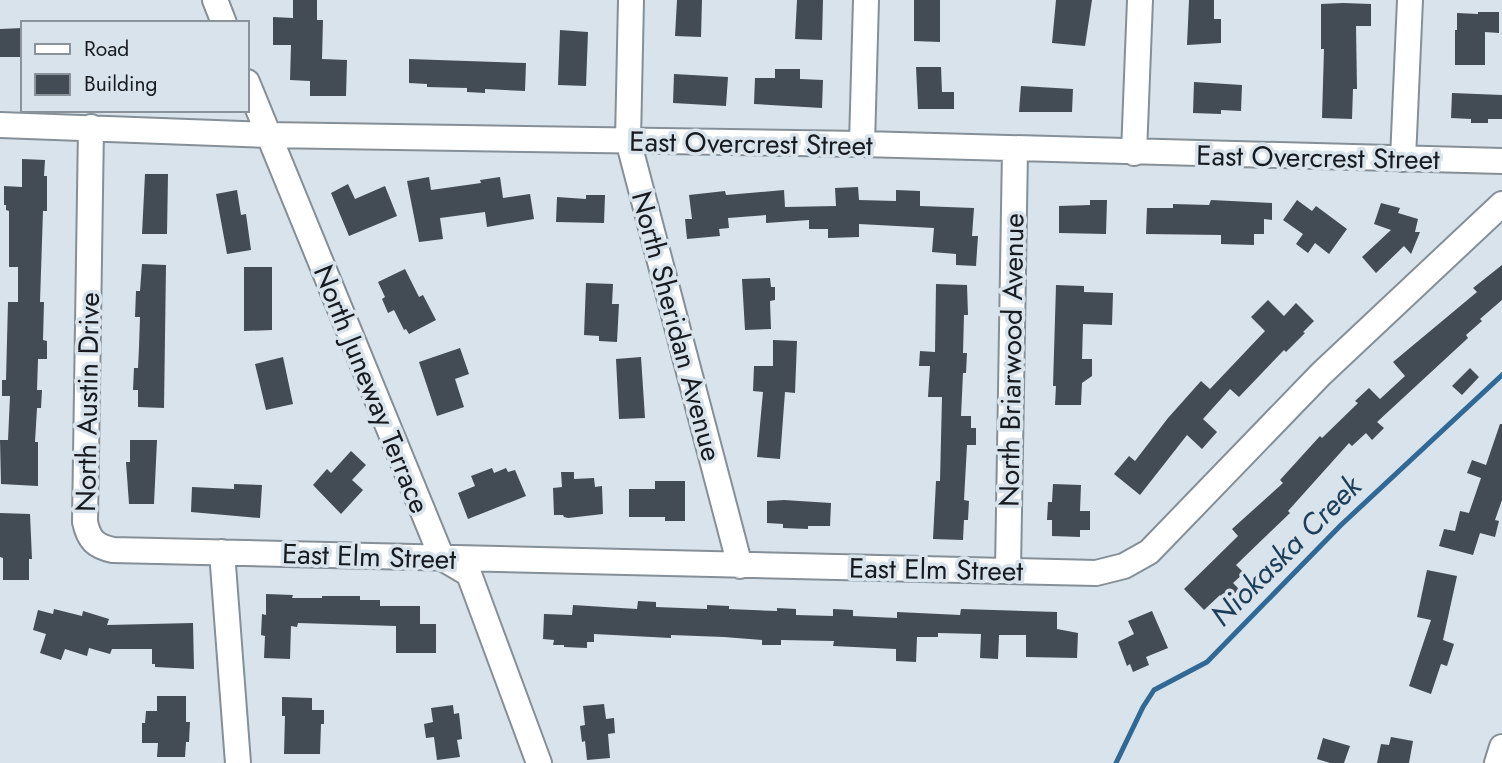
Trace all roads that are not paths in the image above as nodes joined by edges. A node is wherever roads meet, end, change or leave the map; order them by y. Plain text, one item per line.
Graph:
1 (215, 0) edge
2 (631, 0) edge
3 (866, 0) edge
4 (1140, 0) edge
5 (1410, 0) edge
6 (223, 21) edge
7 (248, 85) edge
8 (0, 125) edge
9 (91, 127) junction
10 (267, 135) junction
11 (628, 140) junction
12 (862, 145) junction
13 (1015, 150) junction
14 (1134, 153) junction
15 (1403, 159) junction
16 (1502, 161) edge
17 (1502, 204) edge
18 (222, 552) junction
19 (442, 558) junction
20 (740, 566) junction
21 (1008, 570) junction
22 (1502, 747) edge
23 (238, 763) edge
24 (539, 763) edge
25 (1497, 763) edge

1 - 6 street
2 - 11 street, North Sheridan Avenue
3 - 12 street
4 - 14 street
5 - 15 street
7 - 10 street, North Juneway Terrace
8 - 9 street, East Overcrest Street
9 - 10 street, East Overcrest Street
9 - 18 street, North Austin Drive
10 - 11 street, East Overcrest Street
10 - 19 street, North Juneway Terrace
11 - 12 street, East Overcrest Street
11 - 20 street, North Sheridan Avenue
12 - 13 street, East Overcrest Street
13 - 14 street, East Overcrest Street
13 - 21 street, North Briarwood Avenue
14 - 15 street, East Overcrest Street
15 - 16 street, East Overcrest Street
17 - 21 street, East Elm Street
18 - 19 street, East Elm Street
18 - 23 street
19 - 20 street, East Elm Street
19 - 24 street
20 - 21 street, East Elm Street
22 - 25 street

